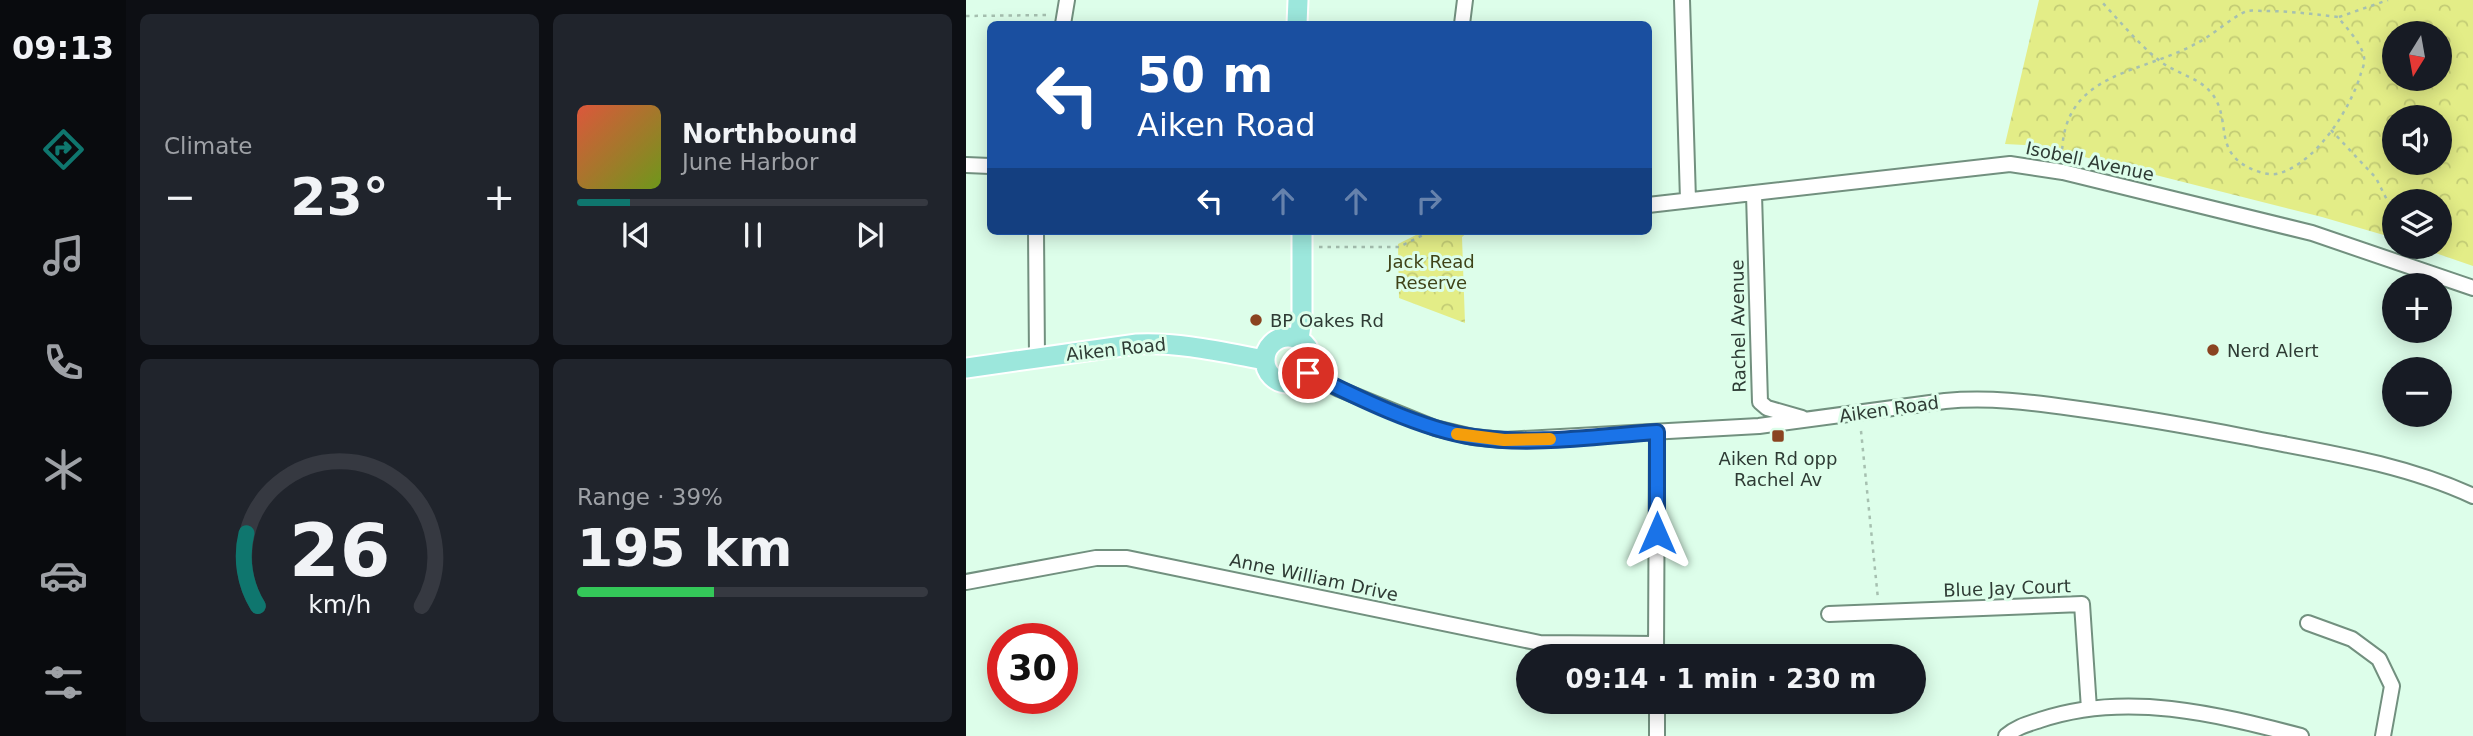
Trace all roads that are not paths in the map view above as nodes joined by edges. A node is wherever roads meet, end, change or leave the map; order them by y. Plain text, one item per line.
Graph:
1 (1067, 0) edge
2 (1298, 0) edge
3 (1465, 0) edge
4 (1682, 0) edge
5 (1064, 20) edge
6 (1297, 21) edge
7 (1462, 21) edge
8 (966, 165) edge
9 (987, 166) edge
10 (1754, 194) junction
11 (1688, 200) junction
12 (1652, 204) edge
13 (1036, 235) edge
14 (1302, 239) edge
15 (2473, 288) edge
16 (1298, 339) junction
17 (1037, 358) junction
18 (1265, 360) junction
19 (966, 368) edge
20 (1308, 373) junction
21 (1810, 420) junction
22 (1657, 432) junction
23 (2473, 496) edge
24 (966, 582) edge
25 (1829, 614) dead end
26 (2308, 623) dead end
27 (1557, 644) edge
28 (1656, 644) edge
29 (2089, 709) junction
30 (1657, 714) edge
31 (1657, 736) edge
32 (2006, 736) edge
33 (2301, 736) edge
34 (2383, 736) edge

1 - 5 street
2 - 6 main road
3 - 7 street
4 - 11 street
8 - 9 street
10 - 11 street, Isobell Avenue
10 - 15 street, Isobell Avenue
10 - 21 street, Rachel Avenue
11 - 12 street, Isobell Avenue
13 - 17 street
14 - 16 main road
16 - 18 main road
16 - 20 main road
17 - 18 main road, Aiken Road
17 - 19 main road, Aiken Road
18 - 20 main road
20 - 22 street, Aiken Road
21 - 22 street, Aiken Road
21 - 23 street, Aiken Road
22 - 28 street
24 - 27 street, Anne William Drive
25 - 29 street, Blue Jay Court
26 - 34 street
29 - 32 street
29 - 33 street
30 - 31 street

